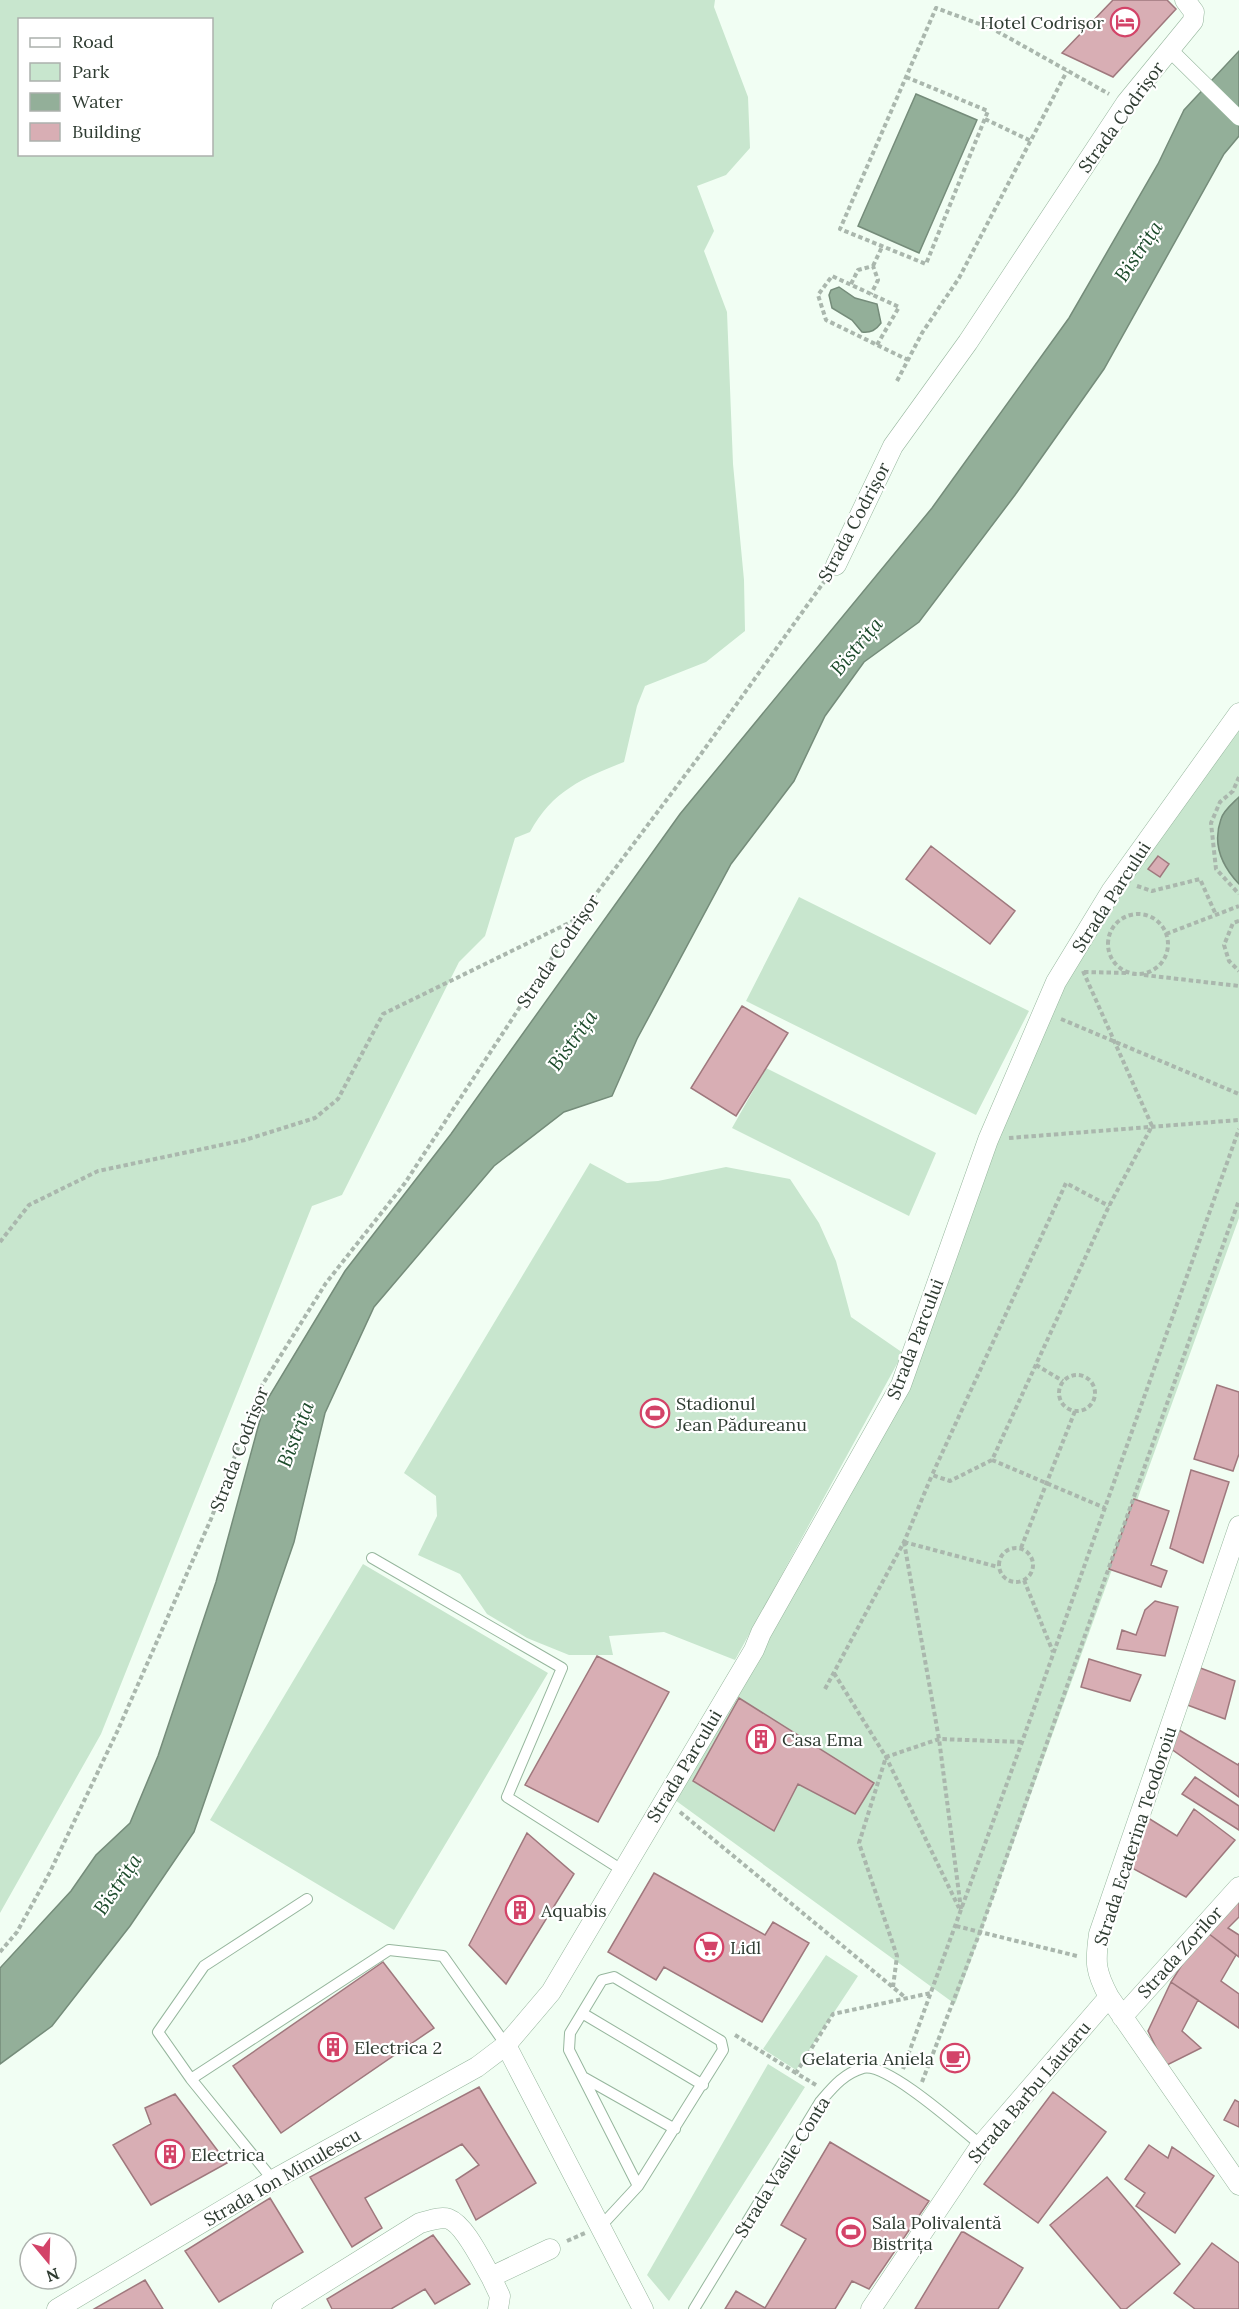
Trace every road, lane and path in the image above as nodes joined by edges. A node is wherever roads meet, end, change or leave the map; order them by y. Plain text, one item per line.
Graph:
1 (1185, 0) edge
2 (1170, 50) junction
3 (1068, 71) junction
4 (906, 77) junction
5 (1126, 104) junction
6 (1239, 118) edge
7 (985, 119) junction
8 (1031, 141) junction
9 (882, 247) junction
10 (873, 266) junction
11 (851, 284) junction
12 (871, 294) junction
13 (877, 345) junction
14 (908, 360) junction
15 (897, 381) dead end
16 (836, 565) joint
17 (1239, 713) edge
18 (1239, 777) edge
19 (1123, 874) junction
20 (1239, 894) edge
21 (1239, 906) edge
22 (1216, 915) junction
23 (578, 918) junction
24 (1239, 921) edge
25 (1166, 934) junction
26 (1075, 951) junction
27 (1239, 971) edge
28 (1084, 972) junction
29 (1138, 974) junction
30 (1239, 986) edge
31 (1040, 1015) junction
32 (1116, 1042) junction
33 (1239, 1094) edge
34 (1239, 1120) edge
35 (1152, 1126) junction
36 (1239, 1129) edge
37 (988, 1140) junction
38 (1239, 1200) edge
39 (1109, 1206) junction
40 (0, 1242) edge
41 (1036, 1365) junction
42 (1064, 1381) junction
43 (1075, 1411) junction
44 (992, 1460) junction
45 (932, 1475) junction
46 (1046, 1483) junction
47 (1105, 1508) junction
48 (1239, 1526) edge
49 (904, 1542) junction
50 (1021, 1548) junction
51 (372, 1558) dead end
52 (998, 1567) junction
53 (1024, 1580) junction
54 (1054, 1653) junction
55 (834, 1672) junction
56 (825, 1689) dead end
57 (939, 1739) junction
58 (1022, 1742) junction
59 (886, 1757) junction
60 (664, 1799) junction
61 (622, 1870) junction
62 (1239, 1887) edge
63 (307, 1899) dead end
64 (961, 1911) junction
65 (956, 1926) junction
66 (980, 1932) junction
67 (0, 1952) edge
68 (1095, 1961) junction
69 (893, 1987) junction
70 (931, 1993) junction
71 (1109, 1997) junction
72 (906, 1998) junction
73 (582, 2013) junction
74 (1122, 2017) junction
75 (721, 2041) junction
76 (506, 2045) junction
77 (796, 2073) junction
78 (583, 2077) junction
79 (191, 2079) junction
80 (899, 2081) junction
81 (703, 2085) junction
82 (828, 2093) junction
83 (918, 2094) junction
84 (675, 2129) junction
85 (981, 2145) junction
86 (273, 2180) junction
87 (1239, 2185) edge
88 (638, 2186) junction
89 (601, 2226) junction
90 (550, 2249) joint
91 (491, 2277) junction
92 (291, 2306) edge
93 (57, 2309) edge
94 (498, 2309) edge
95 (643, 2309) edge
96 (694, 2309) edge
97 (871, 2309) edge

1 - 2 street, Strada Codrișor
2 - 5 street, Strada Codrișor
2 - 6 street
3 - 4 path
3 - 5 path
3 - 8 path
4 - 7 path
4 - 9 path
5 - 16 street, Strada Codrișor
7 - 8 path
7 - 9 path
8 - 14 path
9 - 10 path
10 - 11 path
10 - 12 path
11 - 12 path
11 - 13 path
12 - 13 path
13 - 14 path
14 - 15 path
16 - 23 path, Strada Codrișor
17 - 19 street, Strada Parcului
18 - 20 path
19 - 22 path
19 - 26 street, Strada Parcului
21 - 22 path
22 - 25 path
23 - 40 path
23 - 67 path, Strada Codrișor
24 - 27 path
25 - 29 path
25 - 29 path
26 - 28 path
26 - 31 street, Strada Parcului
28 - 29 path
28 - 32 path
29 - 30 path
31 - 32 path
31 - 37 street, Strada Parcului
32 - 33 path
32 - 35 path
34 - 35 path
35 - 37 path
35 - 39 path
36 - 47 path
37 - 60 street, Strada Parcului
38 - 66 path
39 - 41 path
39 - 45 path
41 - 42 path
41 - 44 path
42 - 43 path
42 - 43 path
43 - 46 path
44 - 45 path
44 - 46 path
45 - 49 path
46 - 47 path
46 - 50 path
47 - 54 path
48 - 68 street, Strada Ecaterina Teodoroiu
49 - 52 path
49 - 55 path
49 - 57 path
50 - 52 path
50 - 53 path
51 - 61 lane
52 - 53 path
53 - 54 path
54 - 58 path
55 - 56 path
55 - 59 path
57 - 58 path
57 - 59 path
57 - 64 path
58 - 64 path
59 - 64 path
59 - 69 path
60 - 61 street, Strada Parcului
60 - 69 path
61 - 76 street, Strada Parcului
62 - 74 street, Strada Zorilor
63 - 79 lane
64 - 65 path
65 - 66 path
65 - 70 path
66 - 68 path
66 - 83 path
68 - 71 street, Strada Ecaterina Teodoroiu
69 - 72 path
70 - 72 path
70 - 80 path
71 - 74 street, Strada Ecaterina Teodoroiu
71 - 85 street, Strada Barbu Lăutaru
72 - 77 path
73 - 75 lane
73 - 78 lane
73 - 81 lane
74 - 87 street, Strada Ecaterina Teodoroiu
75 - 77 path
75 - 81 lane
76 - 79 lane
76 - 86 street, Strada Ion Minulescu
76 - 89 street
77 - 82 path
78 - 84 lane
78 - 88 lane
79 - 86 lane
80 - 82 lane, Strada Vasile Conta
80 - 83 lane, Strada Vasile Conta
81 - 84 lane
82 - 96 lane, Strada Vasile Conta
83 - 85 lane, Strada Vasile Conta
84 - 88 lane
85 - 97 street, Strada Barbu Lăutaru
86 - 93 street, Strada Ion Minulescu
88 - 89 lane
89 - 90 path
89 - 95 street
90 - 91 street
91 - 92 street
91 - 94 street

